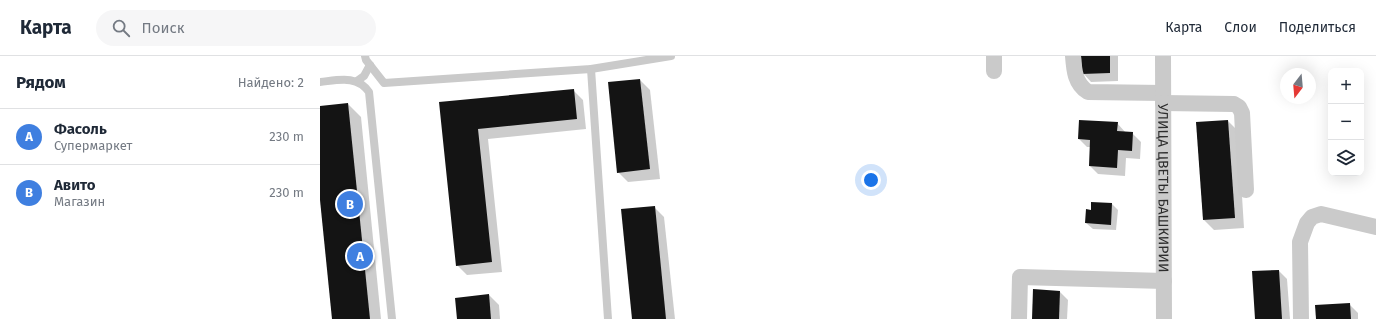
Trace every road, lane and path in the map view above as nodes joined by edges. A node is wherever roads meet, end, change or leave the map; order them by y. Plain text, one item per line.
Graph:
1 (365, 56) edge
2 (671, 56) edge
3 (1073, 56) edge
4 (1163, 56) edge
5 (370, 65) junction
6 (591, 69) junction
7 (357, 81) junction
8 (320, 82) edge
9 (1163, 98) junction
10 (1246, 190) dead end
11 (1376, 228) edge
12 (1164, 281) junction
13 (392, 319) edge
14 (608, 319) edge
15 (1019, 319) edge
16 (1164, 319) edge
17 (1301, 319) edge

1 - 5 lane
2 - 6 lane
3 - 9 street
4 - 9 street, УЛИЦА ЦВЕТЫ БАШКИРИИ
5 - 6 lane
5 - 7 lane
6 - 14 lane
7 - 8 lane
7 - 13 lane
9 - 10 street
9 - 12 street, УЛИЦА ЦВЕТЫ БАШКИРИИ
11 - 17 street
12 - 15 street
12 - 16 street, УЛИЦА ЦВЕТЫ БАШКИРИИ

